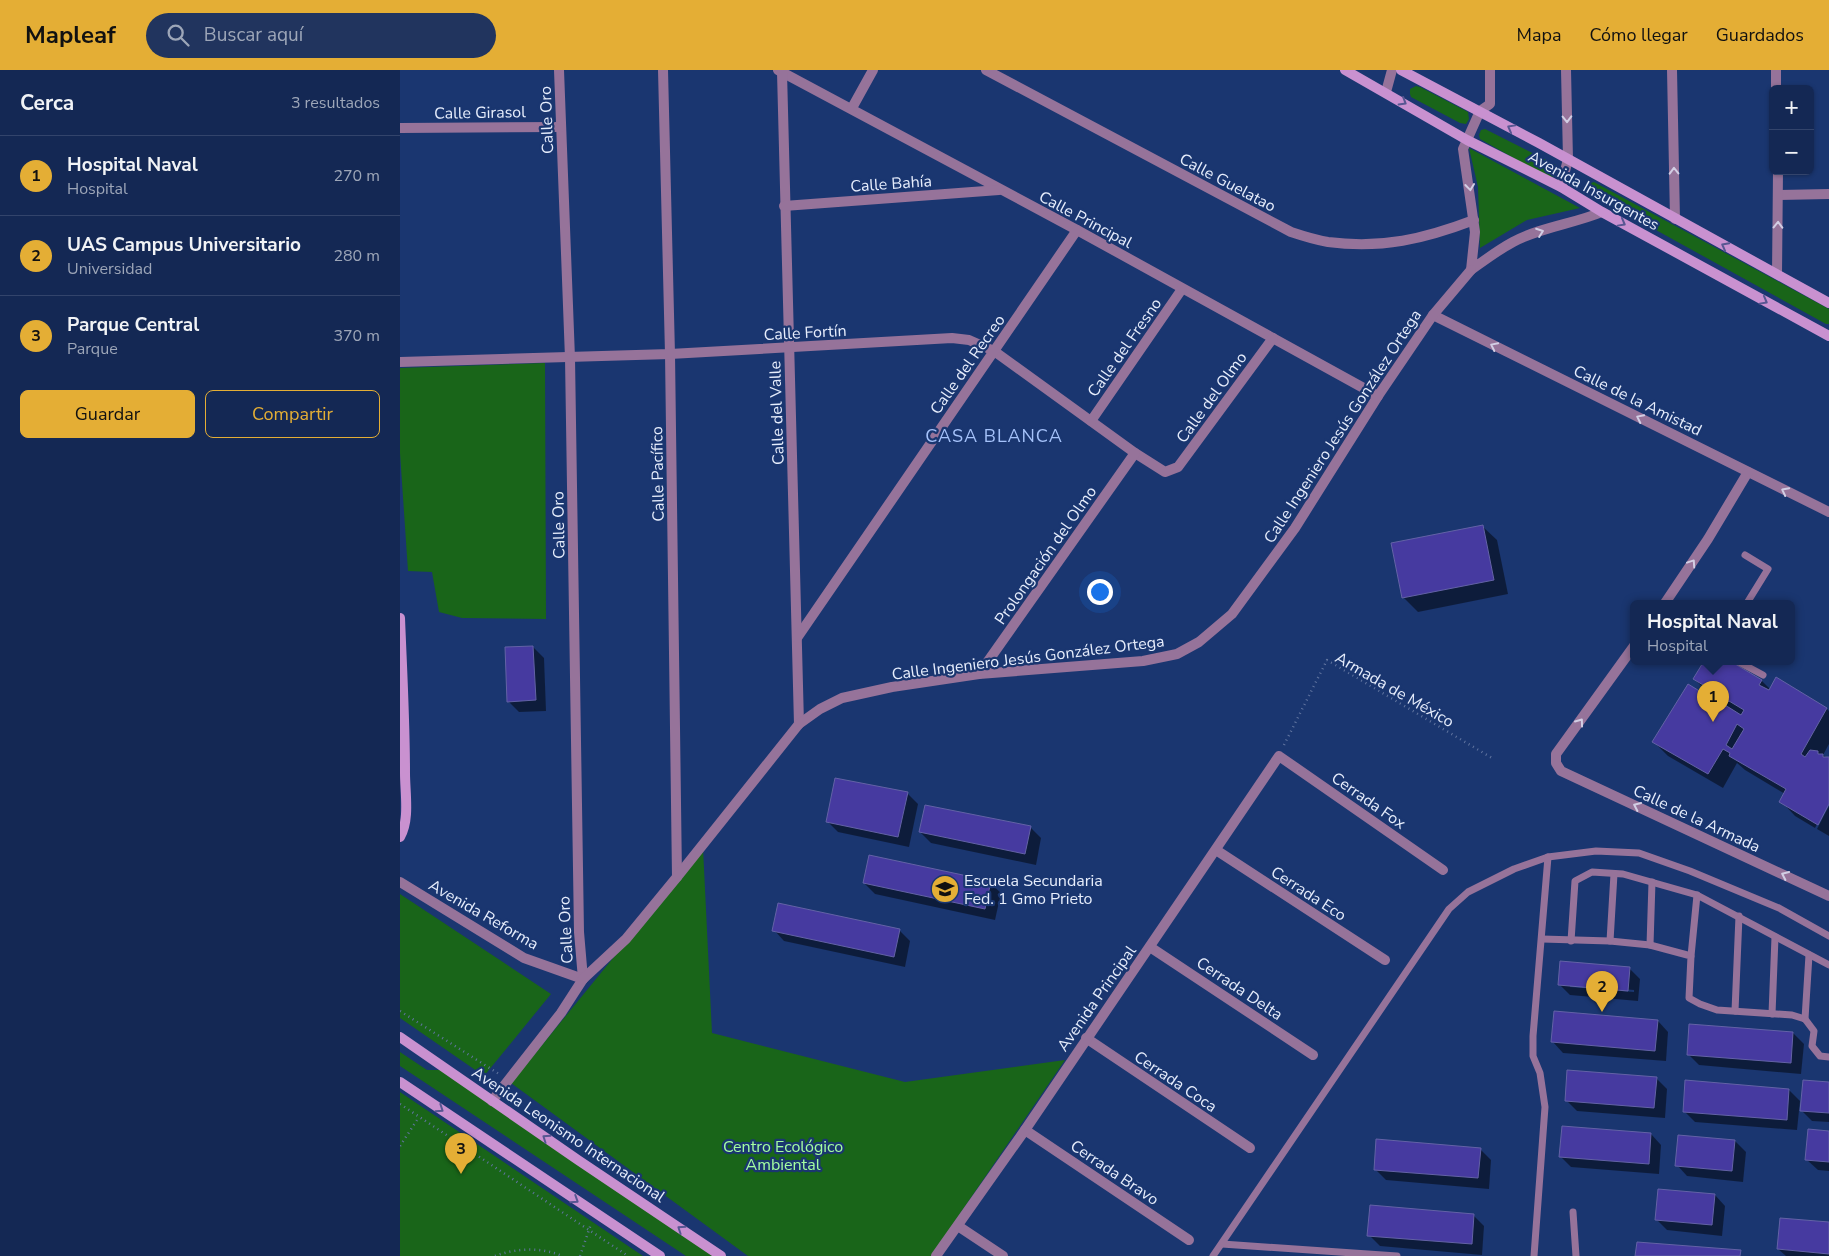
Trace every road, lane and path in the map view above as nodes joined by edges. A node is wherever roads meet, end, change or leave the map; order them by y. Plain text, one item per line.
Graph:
1 (559, 70) edge
2 (663, 70) edge
3 (873, 70) edge
4 (986, 70) edge
5 (1345, 70) edge
6 (1392, 70) edge
7 (1401, 70) edge
8 (1490, 70) edge
9 (1566, 70) edge
10 (1672, 70) edge
11 (1776, 70) edge
12 (780, 71) edge
13 (1776, 85) edge
14 (1386, 92) junction
15 (852, 108) junction
16 (1480, 111) junction
17 (561, 126) junction
18 (400, 128) edge
19 (1467, 140) junction
20 (1568, 159) junction
21 (1778, 175) edge
22 (1561, 187) junction
23 (999, 190) junction
24 (1829, 194) edge
25 (1779, 196) junction
26 (784, 206) junction
27 (1602, 212) junction
28 (1675, 219) junction
29 (1474, 220) junction
30 (1077, 230) junction
31 (1471, 270) junction
32 (1777, 274) junction
33 (1182, 289) junction
34 (1829, 303) edge
35 (1433, 315) junction
36 (1829, 336) edge
37 (1272, 338) junction
38 (789, 348) junction
39 (994, 351) junction
40 (670, 354) junction
41 (570, 358) junction
42 (400, 362) edge
43 (1378, 396) junction
44 (1091, 421) junction
45 (1135, 452) junction
46 (1170, 471) joint
47 (1748, 472) junction
48 (1829, 512) edge
49 (1745, 555) dead end
50 (1667, 600) edge
51 (1748, 600) edge
52 (400, 618) edge
53 (797, 638) junction
54 (1630, 652) edge
55 (1744, 665) edge
56 (979, 674) junction
57 (1762, 675) dead end
58 (402, 722) edge
59 (799, 724) junction
60 (1279, 756) junction
61 (1492, 758) dead end
62 (400, 837) edge
63 (1216, 850) junction
64 (1548, 857) junction
65 (1443, 870) dead end
66 (1614, 874) junction
67 (677, 877) junction
68 (400, 882) edge
69 (1652, 882) junction
70 (1697, 895) junction
71 (1829, 896) edge
72 (1739, 916) junction
73 (1829, 936) edge
74 (1775, 937) junction
75 (1542, 940) junction
76 (1571, 941) junction
77 (1610, 941) junction
78 (1650, 945) junction
79 (1150, 947) junction
80 (1809, 955) junction
81 (1691, 956) junction
82 (1385, 960) dead end
83 (1829, 965) edge
84 (583, 979) junction
85 (400, 1011) edge
86 (1736, 1012) junction
87 (1772, 1014) junction
88 (1805, 1019) junction
89 (400, 1037) edge
90 (1086, 1038) junction
91 (1313, 1055) dead end
92 (1829, 1057) edge
93 (508, 1080) junction
94 (400, 1082) edge
95 (492, 1101) junction
96 (400, 1104) edge
97 (420, 1117) junction
98 (1025, 1130) junction
99 (400, 1146) edge
100 (1250, 1148) dead end
101 (1573, 1212) dead end
102 (597, 1214) junction
103 (958, 1226) junction
104 (588, 1230) junction
105 (1189, 1240) dead end
106 (1222, 1244) junction
107 (1333, 1254) edge
108 (495, 1256) edge
109 (562, 1256) edge
110 (580, 1256) edge
111 (628, 1256) edge
112 (660, 1256) edge
113 (721, 1256) edge
114 (936, 1256) edge
115 (1002, 1256) edge
116 (1213, 1256) edge
117 (1397, 1256) edge
118 (1534, 1256) edge
119 (1576, 1256) edge

1 - 17 street, Calle Oro
2 - 40 street, Calle Pacífico
3 - 15 street
4 - 29 street, Calle Guelatao
5 - 14 main road, Avenida Insurgentes
6 - 14 street
7 - 16 main road, Avenida Insurgentes
8 - 16 street
9 -> 20 street
28 -> 10 street
11 - 13 street
12 - 15 street, Calle Principal
12 - 26 street, Calle del Valle
14 -> 19 main road, Avenida Insurgentes
15 - 23 street, Calle Principal
16 - 19 street
20 -> 16 main road, Avenida Insurgentes
17 - 18 street, Calle Girasol
17 - 41 street, Calle Oro
19 - 22 main road, Avenida Insurgentes
19 -> 29 street
20 - 22 street
20 - 28 main road, Avenida Insurgentes
21 - 25 street
22 - 27 main road, Avenida Insurgentes
23 - 26 street, Calle Bahía
23 - 30 street, Calle Principal
24 - 25 street
32 -> 25 street
26 - 38 street, Calle del Valle
31 -> 27 street, Calle Ingeniero Jesús González Ortega
27 -> 36 main road, Avenida Insurgentes
32 -> 28 main road, Avenida Insurgentes
29 - 31 street
30 - 33 street, Calle Principal
30 - 39 street, Calle del Recreo
31 - 35 street, Calle Ingeniero Jesús González Ortega
32 - 34 main road, Avenida Insurgentes
33 - 37 street, Calle Principal
33 - 44 street, Calle del Fresno
35 - 43 street, Calle Ingeniero Jesús González Ortega
47 -> 35 street, Calle de la Amistad
37 - 43 street, Calle Principal
37 - 46 street, Calle del Olmo
38 - 39 street, Calle Fortín
38 - 40 street, Calle Fortín
38 - 53 street, Calle del Valle
39 - 44 street, Calle Fortín
39 - 53 street, Calle del Recreo
40 - 41 street, Calle Fortín
40 - 67 street, Calle Pacífico
41 - 42 street, Calle Fortín
41 - 84 street, Calle Oro
43 - 56 street, Calle Ingeniero Jesús González Ortega
44 - 45 street, Calle Fortín
45 - 46 street, Calle Fortín
45 - 56 street, Prolongación del Olmo
48 -> 47 street, Calle de la Amistad
50 -> 47 street
49 - 51 lane
52 - 58 main road
53 - 59 street, Calle del Valle
71 -> 54 street, Calle de la Armada
55 - 57 lane
56 - 59 street, Calle Ingeniero Jesús González Ortega
58 - 62 main road
59 - 67 street, Calle Ingeniero Jesús González Ortega
60 - 61 path, Armada de México
60 - 63 street, Avenida Principal
60 - 65 street, Cerrada Fox
63 - 79 street, Avenida Principal
63 - 82 street, Cerrada Eco
64 - 73 lane
64 - 75 lane
64 - 106 lane
66 - 69 lane
66 - 76 lane
66 - 77 lane
67 - 84 street, Calle Ingeniero Jesús González Ortega
68 - 84 street, Avenida Reforma
69 - 70 lane
69 - 78 lane
70 - 72 lane
70 - 81 lane
72 - 74 lane
72 - 86 lane
74 - 80 lane
74 - 87 lane
75 - 76 lane
75 - 118 lane
76 - 77 lane
77 - 78 lane
78 - 81 lane
79 - 90 street, Avenida Principal
79 - 91 street, Cerrada Delta
80 - 83 lane
80 - 88 lane
81 - 86 lane
84 - 93 street, Calle Ingeniero Jesús González Ortega
85 - 93 path
86 - 87 lane
87 - 88 lane
88 - 92 lane
89 - 95 main road, Avenida Leonismo Internacional
90 - 98 street, Avenida Principal
90 - 100 street, Cerrada Coca
93 - 95 street, Calle Ingeniero Jesús González Ortega
94 -> 102 main road
113 -> 95 main road, Avenida Leonismo Internacional
96 - 97 path
97 - 99 path
97 - 104 path
98 - 103 street, Avenida Principal
98 - 105 street, Cerrada Bravo
101 - 119 lane
102 - 104 path
102 - 112 main road
103 - 114 street, Avenida Principal
103 - 115 street
104 - 110 path
104 - 111 path
106 - 107 lane
106 - 116 lane
107 - 117 lane
108 - 109 path

